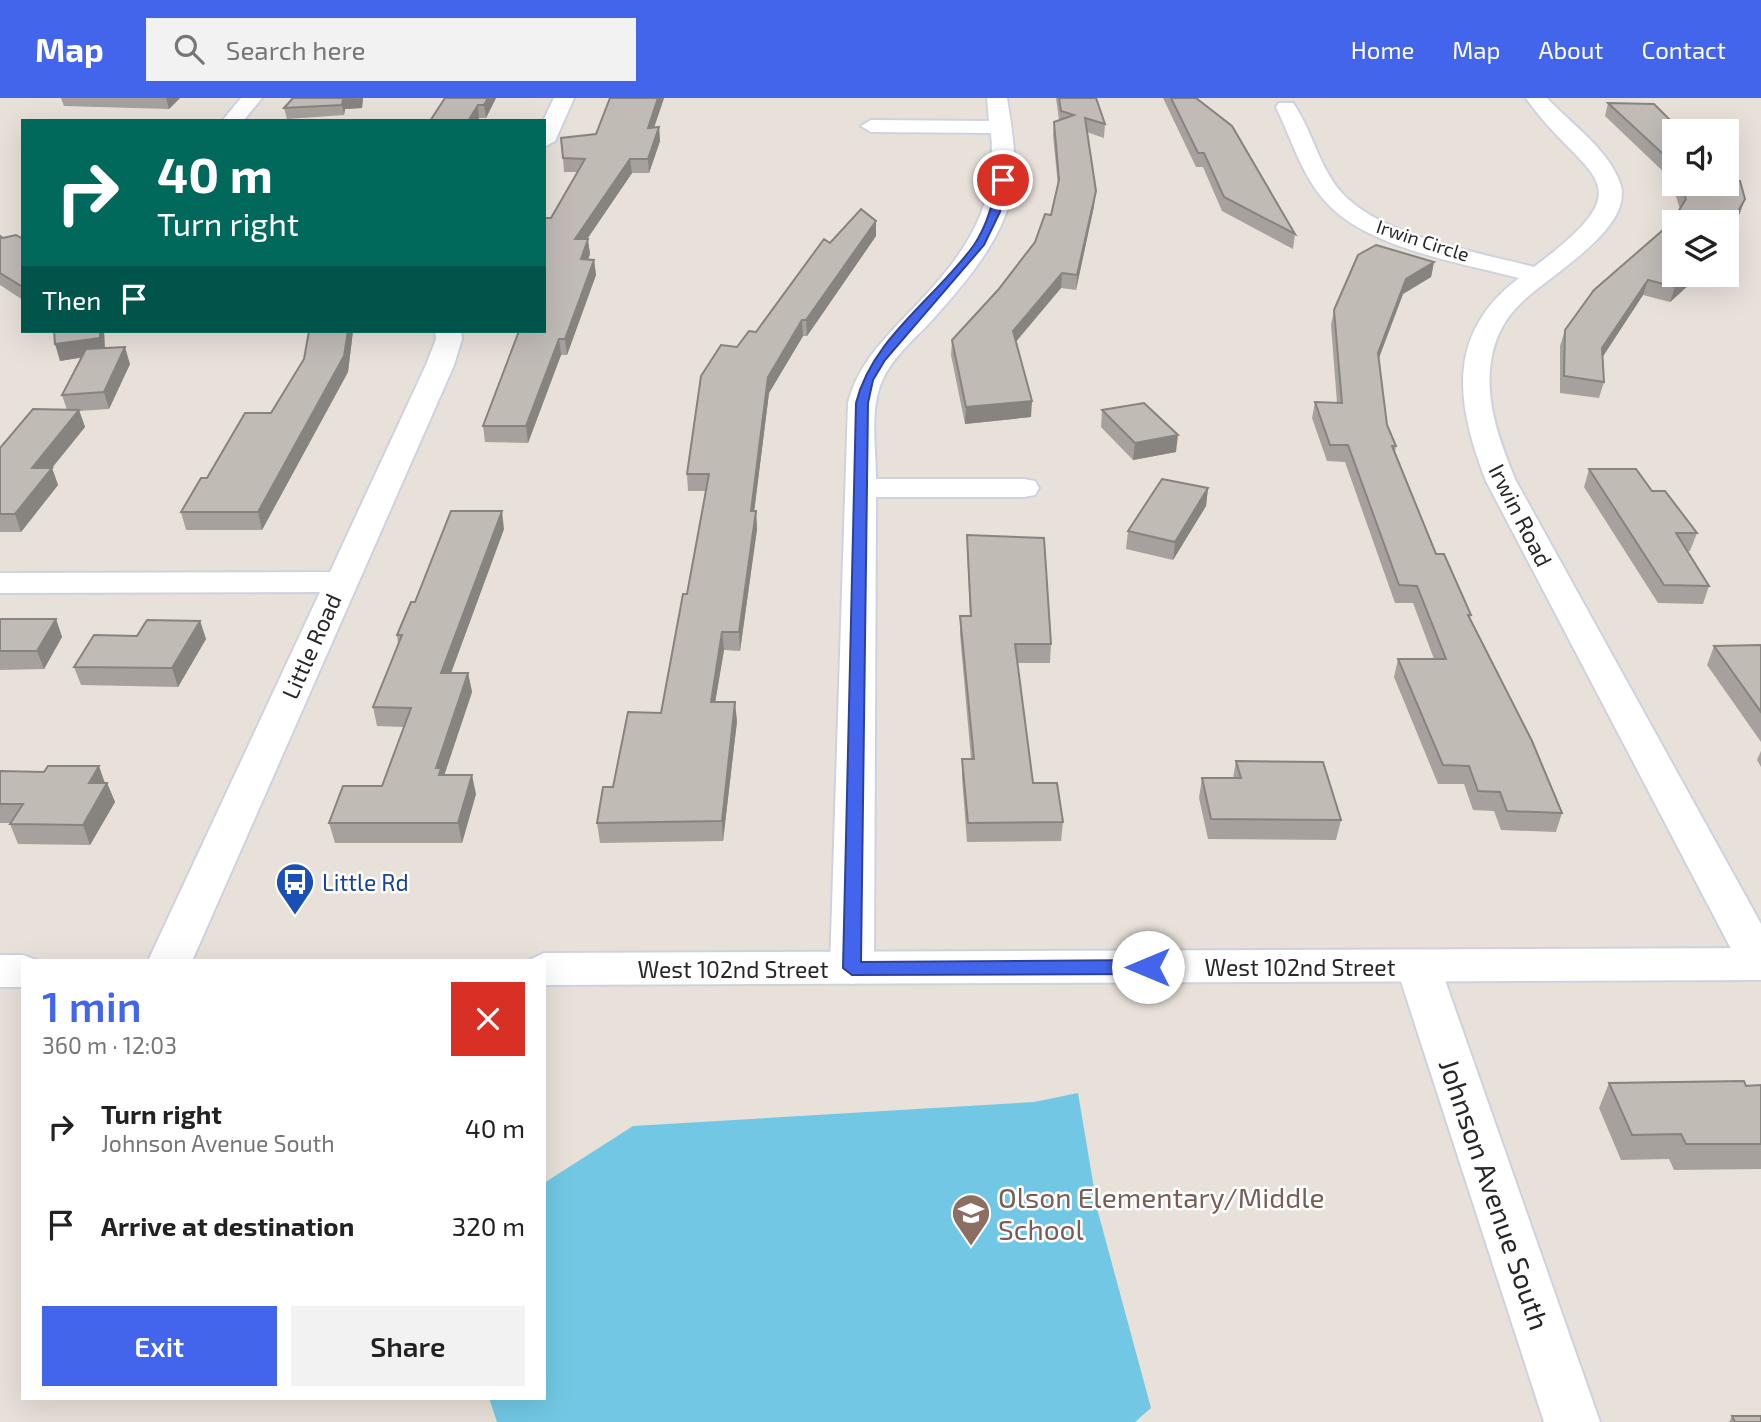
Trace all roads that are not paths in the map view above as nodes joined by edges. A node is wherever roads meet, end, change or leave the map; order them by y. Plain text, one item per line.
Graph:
1 (252, 98) edge
2 (564, 98) edge
3 (1536, 98) edge
4 (1286, 107) dead end
5 (999, 113) edge
6 (234, 119) edge
7 (871, 126) dead end
8 (546, 137) edge
9 (1536, 275) junction
10 (448, 333) edge
11 (861, 488) junction
12 (1024, 488) dead end
13 (340, 582) junction
14 (0, 583) edge
15 (171, 959) edge
16 (1761, 964) edge
17 (1418, 966) junction
18 (852, 968) junction
19 (546, 969) edge
20 (0, 971) edge
21 (21, 971) edge
22 (1572, 1422) edge

1 - 6 street
2 - 8 street
3 - 9 street, Irwin Road
4 - 9 street, Irwin Circle
5 - 7 street
5 - 11 street
9 - 16 street, Irwin Road
10 - 13 street, Little Road
11 - 12 street
11 - 18 street
13 - 14 street
13 - 15 street, Little Road
16 - 17 street, West 102nd Street
17 - 18 street, West 102nd Street
17 - 22 street, Johnson Avenue South
18 - 19 street, West 102nd Street
20 - 21 street

